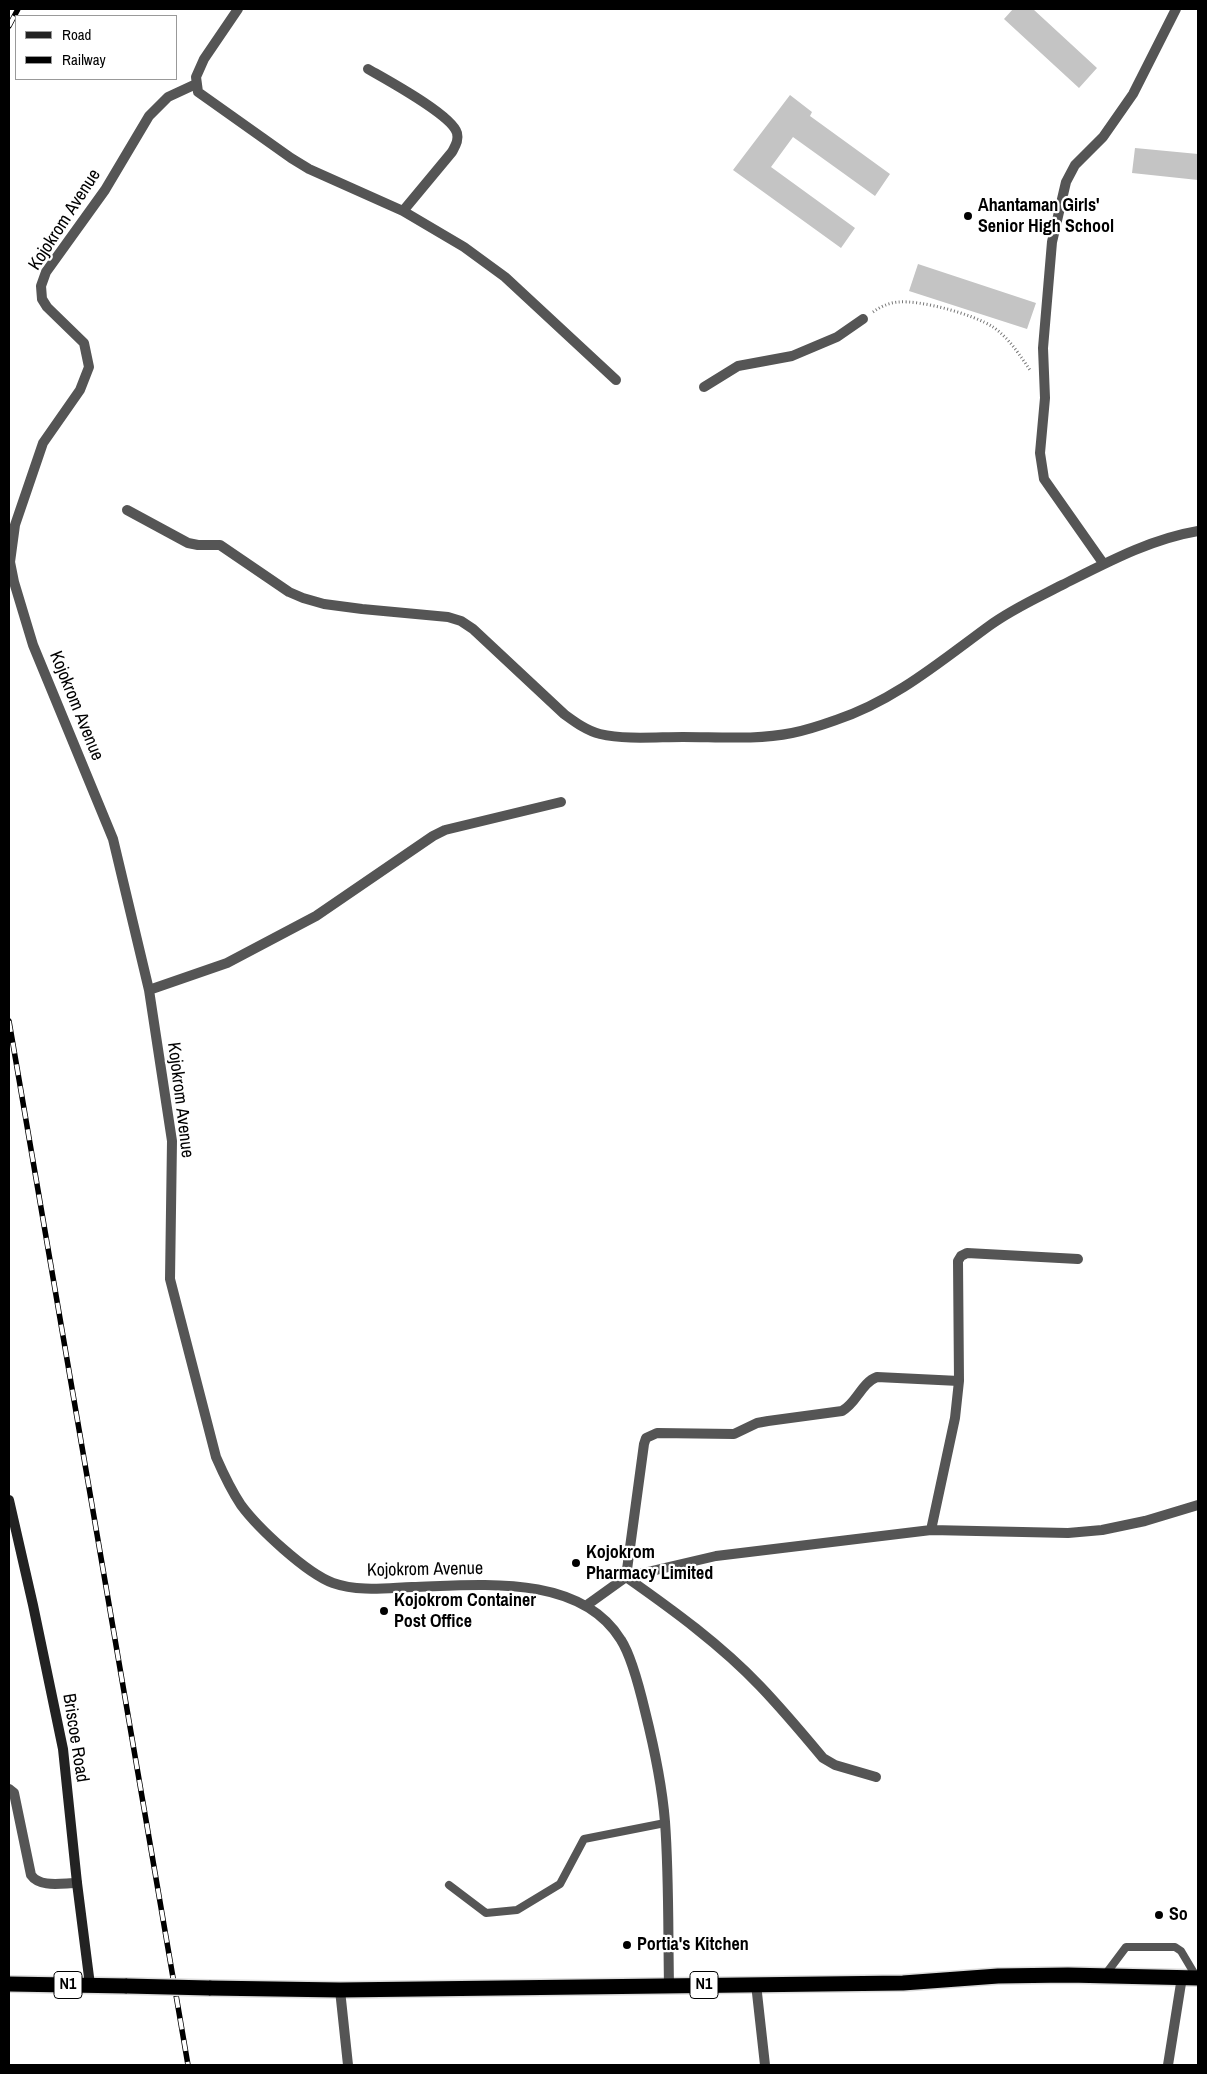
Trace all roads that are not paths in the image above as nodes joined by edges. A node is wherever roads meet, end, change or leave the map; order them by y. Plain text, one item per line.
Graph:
1 (238, 9) edge
2 (1176, 9) edge
3 (368, 69) dead end
4 (196, 84) junction
5 (403, 211) junction
6 (863, 319) road end
7 (616, 380) dead end
8 (704, 387) dead end
9 (127, 510) dead end
10 (1198, 530) edge
11 (1104, 563) junction
12 (561, 802) dead end
13 (149, 990) junction
14 (1078, 1259) dead end
15 (959, 1381) junction
16 (9, 1500) edge
17 (1198, 1505) edge
18 (931, 1530) junction
19 (626, 1578) junction
20 (587, 1606) junction
21 (876, 1777) dead end
22 (9, 1789) edge
23 (665, 1823) junction
24 (77, 1883) junction
25 (449, 1884) dead end
26 (1105, 1975) junction
27 (1192, 1978) edge
28 (9, 1984) edge
29 (756, 1984) junction
30 (90, 1985) junction
31 (669, 1986) junction
32 (340, 1990) junction
33 (348, 2065) edge
34 (765, 2065) edge
35 (1168, 2065) edge

1 - 4 street
2 - 11 street
3 - 5 street
4 - 5 street
4 - 13 street, Kojokrom Avenue
5 - 7 street
6 - 8 street
9 - 11 street
10 - 11 street
12 - 13 street
13 - 20 street, Kojokrom Avenue
14 - 15 street
15 - 18 street
15 - 19 street
16 - 24 street, Briscoe Road
17 - 18 street
18 - 19 street
19 - 20 street
19 - 21 street
20 - 23 street, Kojokrom Avenue
22 - 24 street
23 - 25 lane
23 - 31 street, Kojokrom Avenue
24 - 30 street, Briscoe Road
26 - 27 highway, N1
26 - 27 lane
26 - 29 highway, N1
27 - 35 street
28 - 30 highway, N1
29 - 31 highway, N1
29 - 34 street
30 - 32 highway, N1, bridge
31 - 32 highway, N1
32 - 33 street

